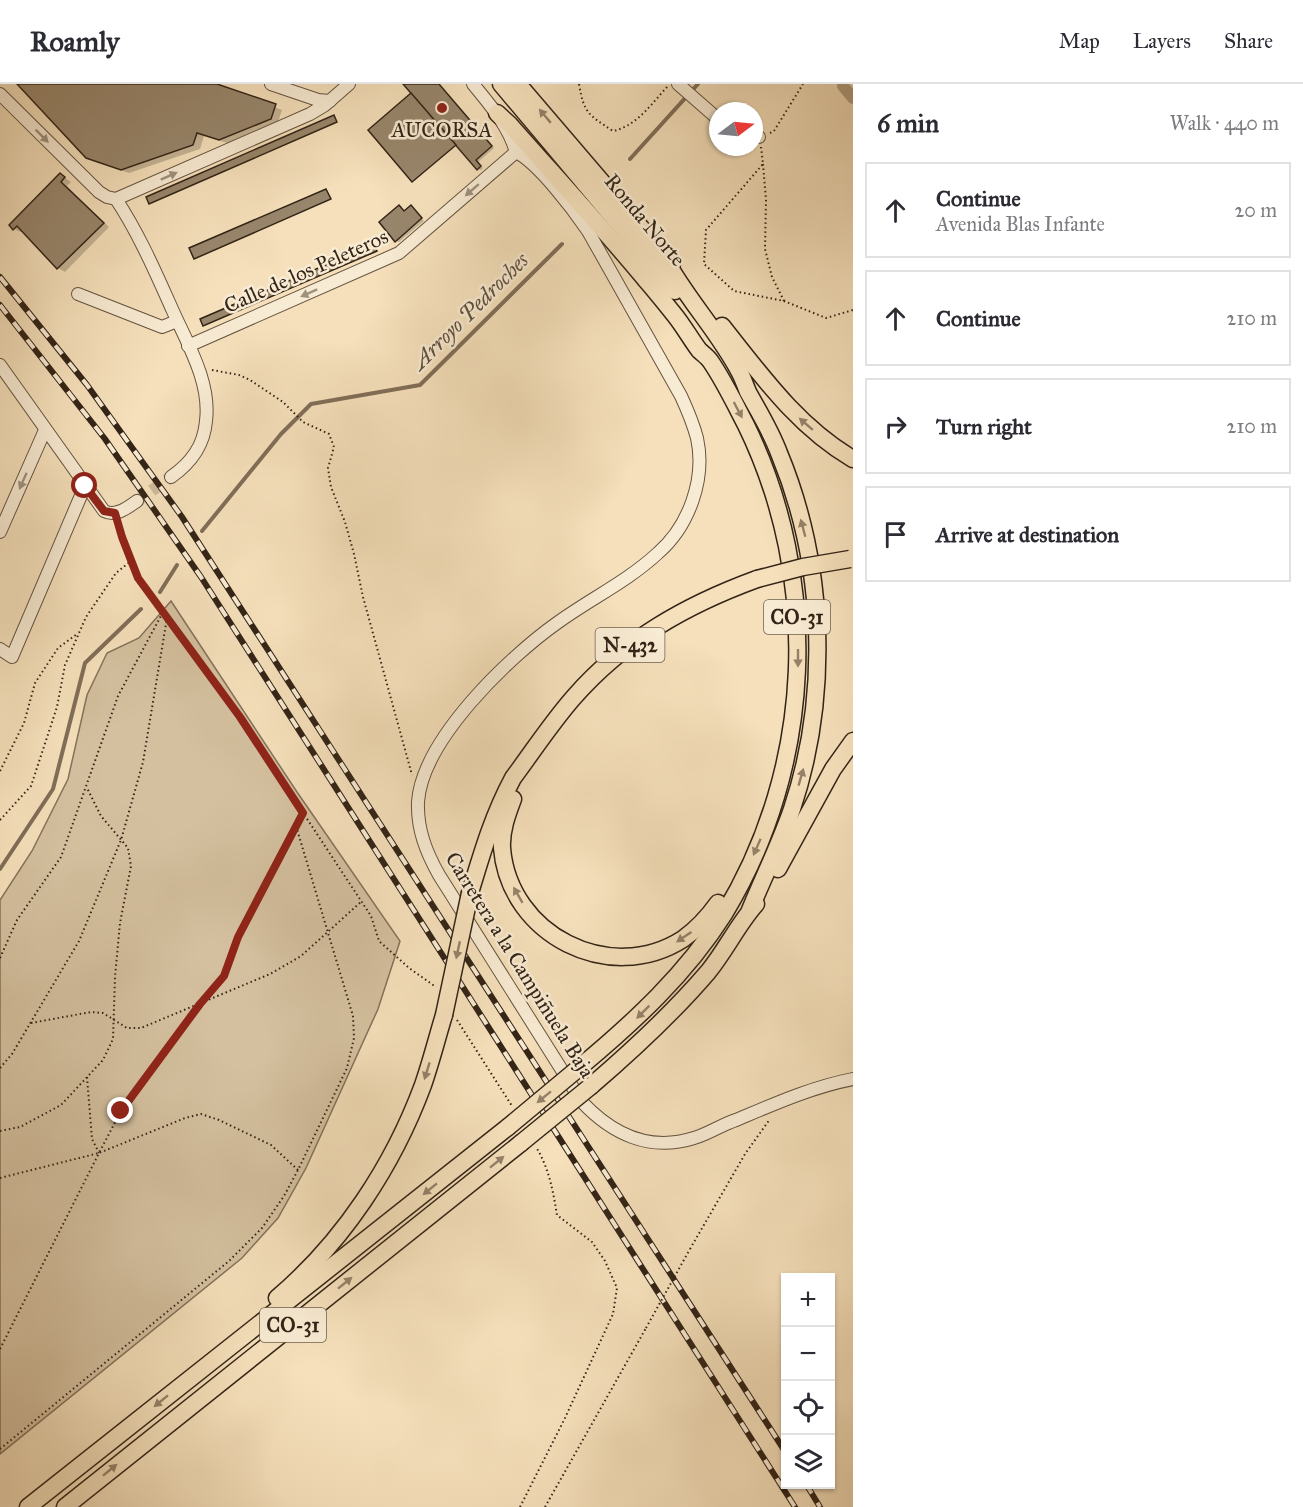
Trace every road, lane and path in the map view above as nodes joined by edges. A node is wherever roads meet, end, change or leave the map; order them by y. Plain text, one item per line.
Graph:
1 (271, 84) edge
2 (473, 84) edge
3 (489, 84) edge
4 (501, 84) edge
5 (518, 84) edge
6 (579, 84) edge
7 (670, 84) edge
8 (678, 84) edge
9 (803, 84) edge
10 (347, 85) edge
11 (0, 94) edge
12 (330, 101) junction
13 (709, 110) edge
14 (497, 113) junction
15 (763, 135) edge
16 (516, 152) junction
17 (761, 156) edge
18 (763, 164) junction
19 (116, 199) junction
20 (664, 257) junction
21 (78, 294) dead end
22 (784, 301) junction
23 (853, 310) edge
24 (177, 321) junction
25 (188, 346) junction
26 (709, 359) junction
27 (0, 365) edge
28 (198, 368) junction
29 (747, 391) junction
30 (45, 430) junction
31 (853, 459) edge
32 (171, 477) tunnel mouth
33 (85, 486) junction
34 (137, 501) tunnel mouth
35 (113, 514) junction
36 (0, 532) edge
37 (852, 559) edge
38 (131, 561) junction
39 (163, 612) junction
40 (167, 618) junction
41 (79, 632) junction
42 (0, 649) edge
43 (853, 741) edge
44 (533, 752) junction
45 (0, 771) edge
46 (412, 777) dead end
47 (87, 788) junction
48 (303, 813) junction
49 (0, 820) edge
50 (296, 825) junction
51 (121, 840) junction
52 (741, 882) junction
53 (362, 901) junction
54 (750, 910) junction
55 (328, 932) junction
56 (0, 958) edge
57 (436, 987) dead end
58 (200, 1004) junction
59 (449, 1015) junction
60 (114, 1020) junction
61 (30, 1023) junction
62 (0, 1068) edge
63 (87, 1077) junction
64 (853, 1079) edge
65 (512, 1106) dead end
66 (773, 1116) dead end
67 (0, 1131) edge
68 (529, 1145) junction
69 (99, 1153) junction
70 (298, 1170) junction
71 (0, 1178) edge
72 (0, 1349) edge
73 (207, 1364) junction
74 (0, 1449) edge
75 (28, 1507) edge
76 (65, 1507) edge
77 (520, 1507) edge
78 (545, 1507) edge

1 - 12 street
2 - 14 street
3 - 26 highway, Ronda Norte
4 - 29 highway, Ronda Norte
20 -> 5 highway
6 - 7 path
8 - 13 street
9 - 15 path
10 - 12 street
11 -> 19 street
19 -> 12 street
14 - 16 street
14 - 26 highway
16 -> 25 street, Calle de los Peleteros
16 - 64 street, Carretera a la Campiñuela Baja
17 - 18 path
18 - 22 path
18 - 22 path
19 - 24 street
20 - 29 highway, CO-31
31 -> 20 highway
21 - 24 street
22 - 23 path
24 - 25 street
25 - 28 street
26 -> 52 highway, CO-31
27 - 30 street
28 - 32 street
28 - 46 path
54 -> 29 highway, CO-31
30 - 33 street
30 -> 36 street
33 - 35 street
33 - 42 street
34 - 35 street
35 - 38 path
37 - 44 highway, N-432, bridge
38 - 39 path
38 - 41 path
39 - 40 path
39 - 47 path
40 - 48 path
40 - 51 path
41 - 45 path
41 - 49 path
43 - 54 highway
52 -> 44 highway
44 -> 59 highway, bridge
47 - 51 path
47 - 56 path
48 - 50 path
48 - 53 path
50 - 55 path
50 - 58 path
51 - 60 path
51 - 61 path
52 -> 73 highway, CO-31, bridge
53 - 55 path
53 - 57 path
54 - 68 highway, CO-31, bridge
55 - 58 path
55 - 70 path
58 - 60 path
58 - 69 path
59 - 65 path
59 -> 73 highway
60 - 61 path
60 - 63 path
61 - 62 path
63 - 67 path
63 - 69 path
66 - 78 path, bridge
76 -> 68 highway, CO-31
68 - 77 path
69 - 70 path
69 - 71 path
69 - 72 path
70 - 74 path
73 -> 75 highway, CO-31

